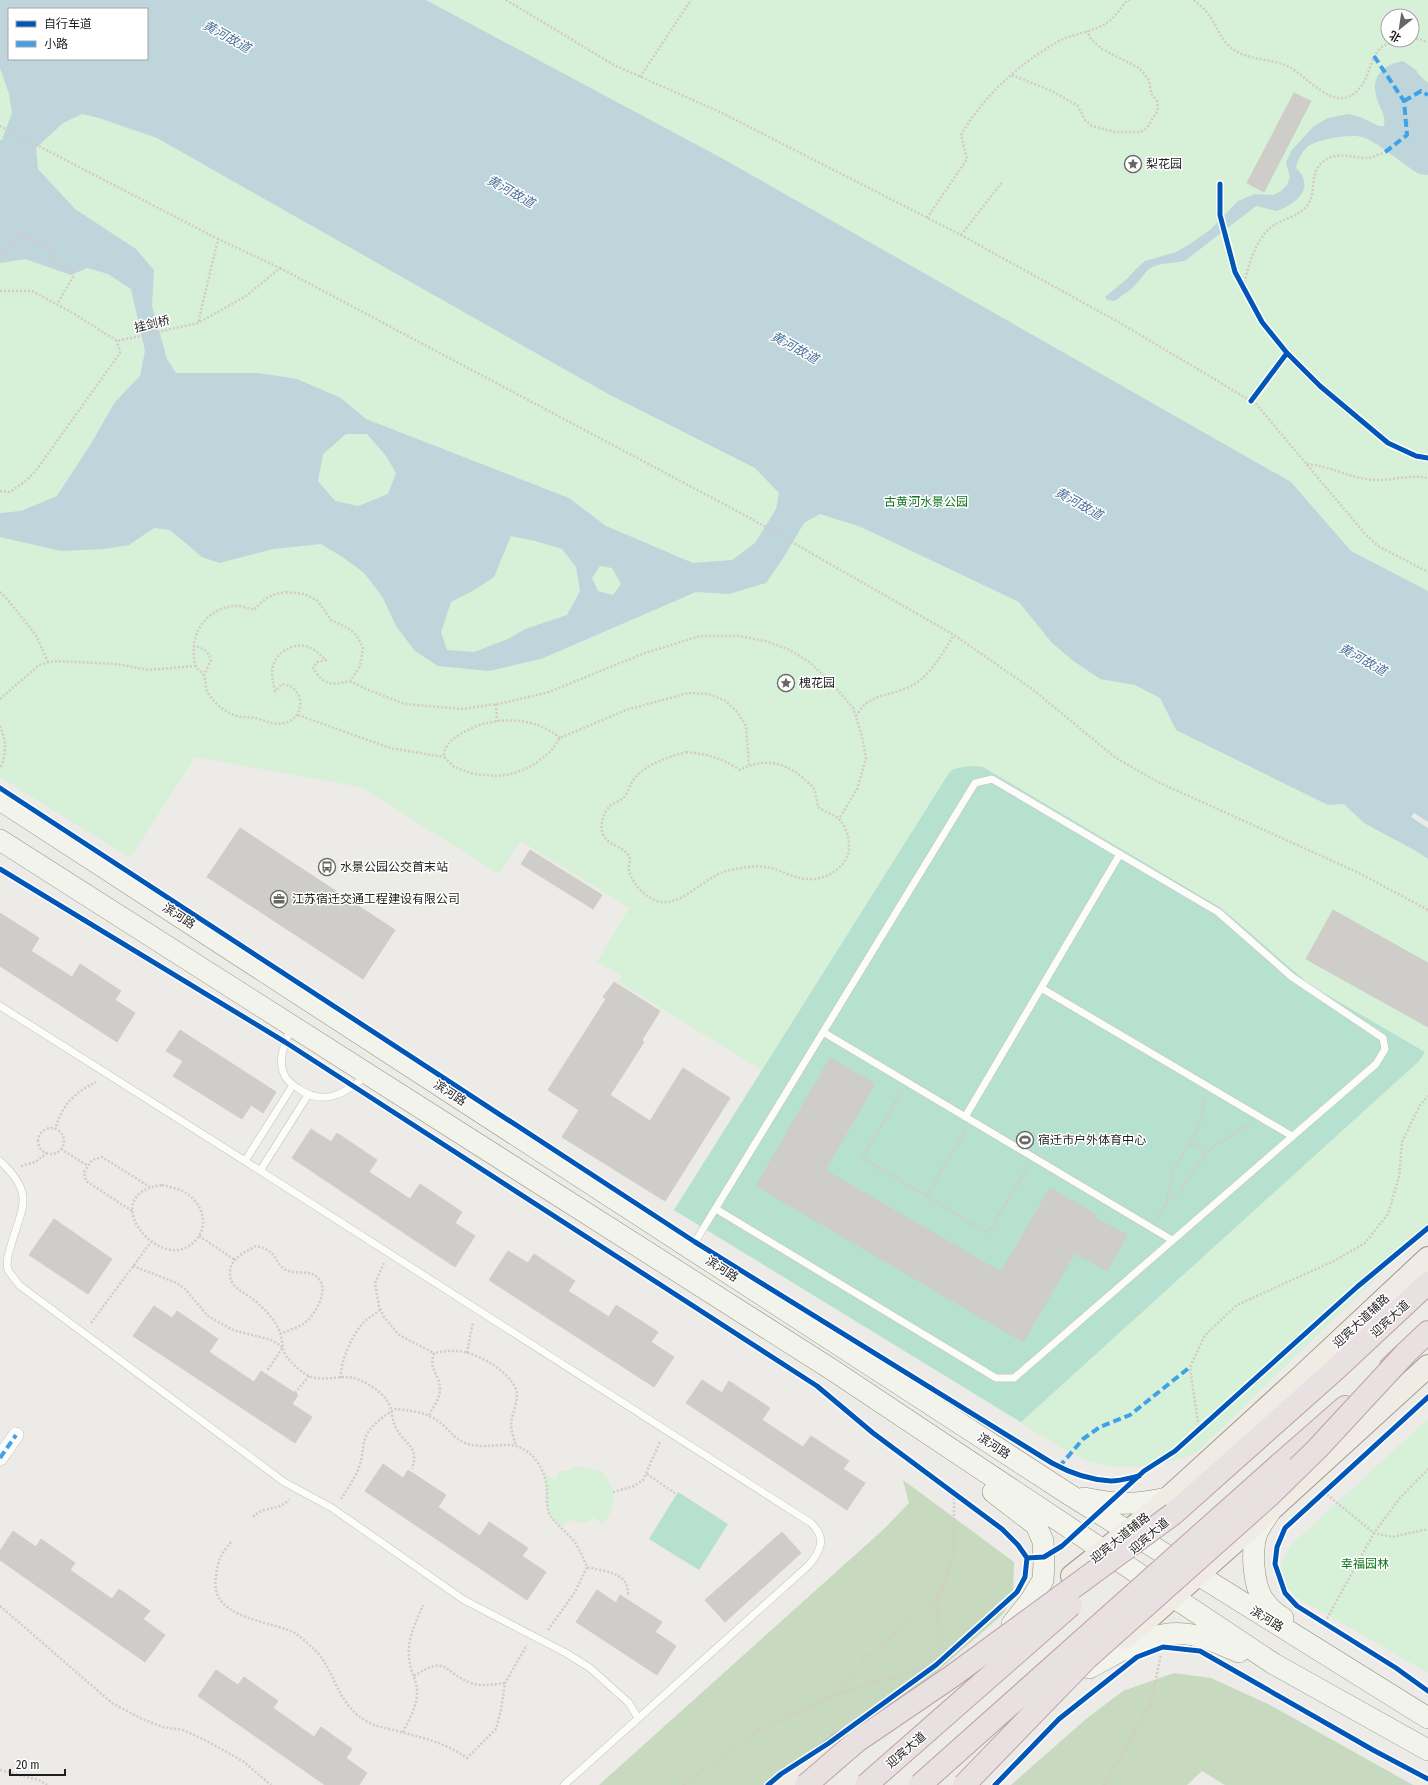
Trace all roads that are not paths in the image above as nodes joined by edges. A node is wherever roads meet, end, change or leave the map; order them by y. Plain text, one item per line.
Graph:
1 (0, 800) edge
2 (0, 840) edge
3 (1120, 854) junction
4 (1041, 988) junction
5 (0, 1006) edge
6 (292, 1025) junction
7 (823, 1032) junction
8 (368, 1074) junction
9 (293, 1085) junction
10 (308, 1095) junction
11 (964, 1117) junction
12 (1292, 1136) junction
13 (245, 1160) junction
14 (0, 1161) edge
15 (260, 1171) junction
16 (716, 1209) junction
17 (1172, 1240) junction
18 (691, 1249) junction
19 (1428, 1258) edge
20 (1428, 1283) edge
21 (1428, 1332) edge
22 (778, 1335) junction
23 (1405, 1354) junction
24 (1428, 1366) edge
25 (16, 1435) dead end
26 (0, 1458) edge
27 (1070, 1495) junction
28 (1170, 1506) junction
29 (1272, 1510) junction
30 (1128, 1531) junction
31 (1104, 1550) junction
32 (1198, 1575) junction
33 (1173, 1597) junction
34 (1012, 1624) junction
35 (1274, 1664) junction
36 (1089, 1668) junction
37 (1428, 1708) edge
38 (638, 1718) junction
39 (1428, 1718) edge
40 (1428, 1750) edge
41 (564, 1785) edge
42 (785, 1785) edge
43 (806, 1785) edge
44 (866, 1785) edge
45 (920, 1785) edge
46 (964, 1785) edge
47 (976, 1785) edge

1 - 18 main road, 滨河路
2 - 6 main road, 滨河路
3 - 4 lane
3 - 7 lane
3 - 12 lane
4 - 11 lane
4 - 12 lane
5 - 13 lane
6 - 8 main road, 滨河路
6 - 9 lane
7 - 11 lane
7 - 16 lane
8 - 10 lane
8 - 22 main road, 滨河路
9 - 10 lane
9 - 13 lane
10 - 15 lane
11 - 17 lane
12 - 17 lane
13 - 15 lane
14 - 38 lane
15 - 38 lane
16 - 17 lane
16 - 18 lane
18 - 27 main road, 滨河路
19 - 28 main road, 迎宾大道辅路
20 - 28 highway, 迎宾大道
21 - 23 highway
22 - 31 main road, 滨河路
22 - 34 main road
23 - 45 highway, bridge
23 - 46 highway, bridge
24 - 29 main road
25 - 26 street
27 - 28 main road
27 - 30 main road, 滨河路
28 - 30 main road, 迎宾大道辅路
28 - 43 highway, bridge
28 - 44 highway, 迎宾大道, bridge
29 - 32 main road
29 - 37 main road
30 - 31 main road, 迎宾大道辅路
30 - 32 main road, 滨河路
31 - 33 main road, 滨河路
31 - 34 main road, 迎宾大道辅路
32 - 33 main road
32 - 39 main road, 滨河路
33 - 35 main road, 滨河路
33 - 36 main road
34 - 42 main road, 迎宾大道辅路
35 - 36 main road
35 - 40 main road, 滨河路
36 - 47 main road
38 - 41 lane

